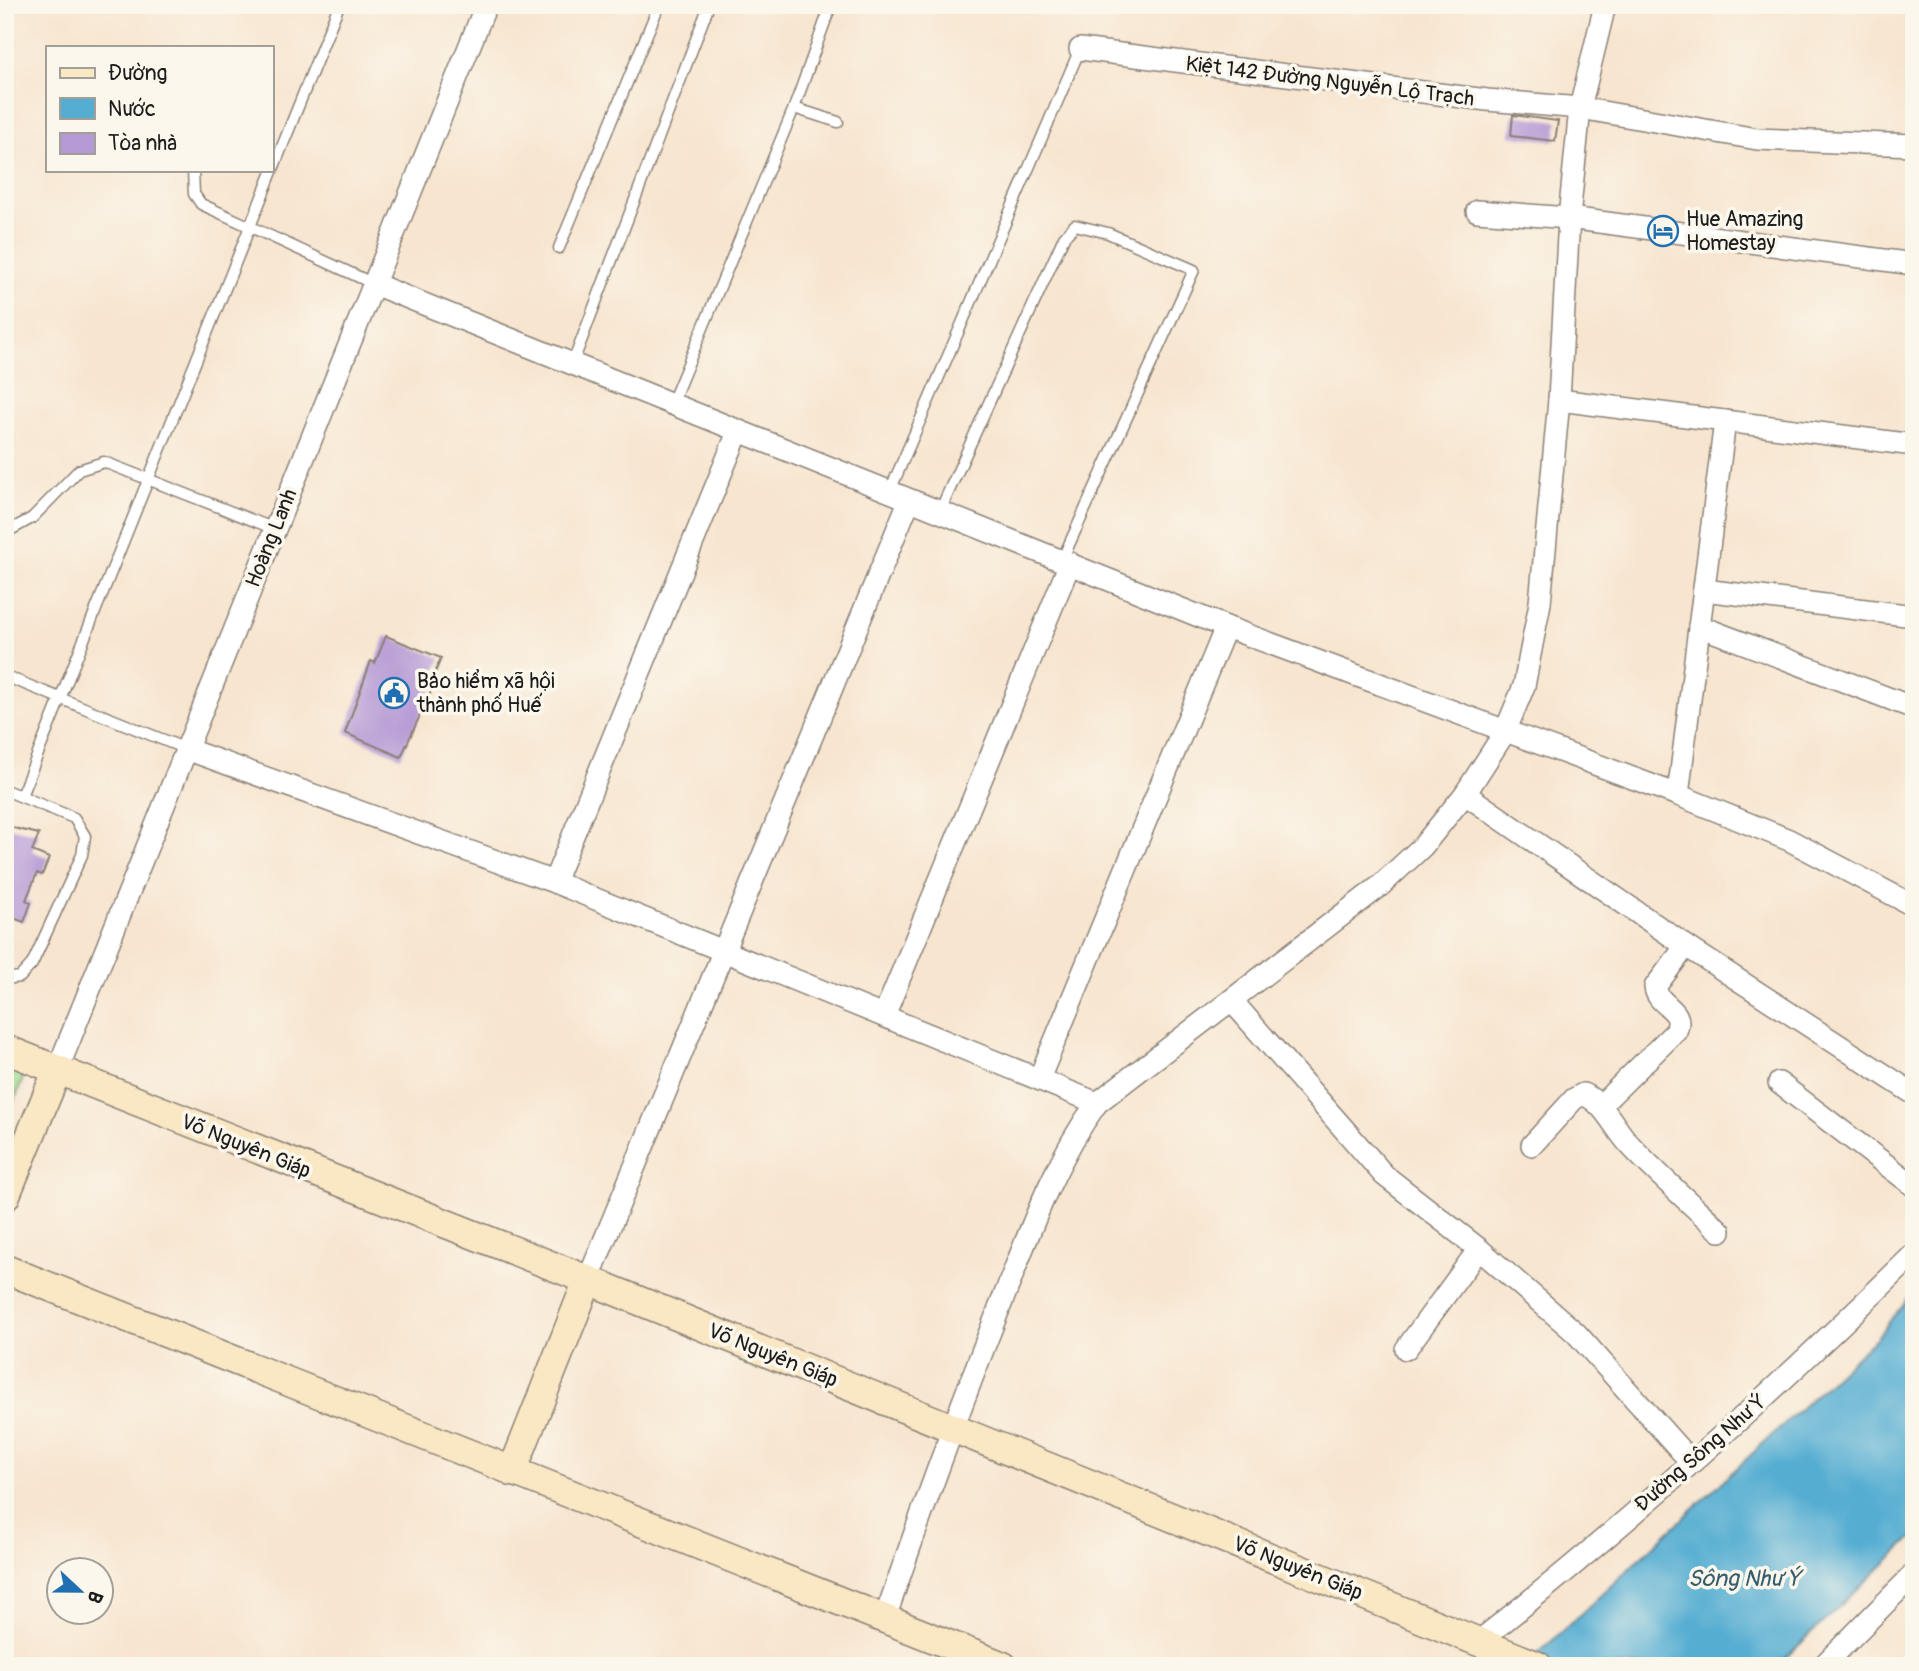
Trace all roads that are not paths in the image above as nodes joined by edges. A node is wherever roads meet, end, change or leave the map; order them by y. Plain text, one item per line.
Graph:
1 (486, 5) edge
2 (659, 5) edge
3 (709, 5) edge
4 (831, 5) edge
5 (1605, 5) edge
6 (337, 6) edge
7 (1080, 50) joint
8 (794, 108) junction
9 (1580, 108) junction
10 (838, 122) dead end
11 (1914, 145) edge
12 (273, 167) edge
13 (193, 172) edge
14 (271, 172) edge
15 (1476, 211) dead end
16 (1569, 218) junction
17 (249, 228) junction
18 (559, 248) dead end
19 (1914, 264) edge
20 (374, 284) junction
21 (572, 365) junction
22 (1559, 400) junction
23 (671, 405) junction
24 (1725, 421) junction
25 (738, 432) junction
26 (1914, 445) edge
27 (149, 478) junction
28 (899, 497) junction
29 (939, 513) junction
30 (275, 528) junction
31 (5, 533) edge
32 (1066, 562) junction
33 (1704, 590) junction
34 (1914, 615) edge
35 (1699, 626) junction
36 (1226, 627) junction
37 (5, 676) edge
38 (60, 698) junction
39 (1914, 708) edge
40 (1505, 732) junction
41 (186, 749) junction
42 (5, 790) edge
43 (1465, 794) junction
44 (1678, 794) junction
45 (21, 796) junction
46 (554, 883) junction
47 (1914, 906) edge
48 (1686, 946) junction
49 (723, 951) junction
50 (5, 979) edge
51 (1232, 1002) junction
52 (884, 1016) junction
53 (5, 1049) edge
54 (57, 1071) junction
55 (1039, 1079) junction
56 (1779, 1083) dead end
57 (1914, 1094) edge
58 (1097, 1103) junction
59 (1601, 1105) junction
60 (1532, 1145) dead end
61 (1914, 1186) edge
62 (5, 1197) edge
63 (1720, 1231) dead end
64 (1479, 1249) junction
65 (1914, 1254) edge
66 (5, 1269) edge
67 (588, 1280) junction
68 (1406, 1349) dead end
69 (951, 1427) junction
70 (1690, 1461) junction
71 (512, 1472) junction
72 (1914, 1574) edge
73 (885, 1618) junction
74 (1487, 1645) junction
75 (1003, 1666) edge
76 (1538, 1666) edge
77 (1823, 1666) edge

1 - 20 street, Hoàng Lanh
2 - 18 lane
3 - 21 lane
4 - 8 lane
5 - 9 street
6 - 12 lane
7 - 9 street, Kiệt 142 Đường Nguyễn Lộ Trạch
7 - 28 lane
8 - 10 lane
8 - 23 lane
9 - 11 street, Kiệt 142 Đường Nguyễn Lộ Trạch
9 - 16 street
13 - 17 lane
14 - 17 lane
15 - 16 street
16 - 19 street
16 - 22 street
17 - 20 lane
17 - 27 lane
20 - 21 street
20 - 30 street, Hoàng Lanh
21 - 23 street
22 - 24 street
22 - 40 street
23 - 25 street
24 - 26 street
24 - 33 street
25 - 28 street
25 - 46 street
27 - 30 lane
27 - 31 lane
27 - 38 lane
28 - 29 street
28 - 49 street
29 - 32 street
29 - 32 lane
30 - 41 street, Hoàng Lanh
32 - 36 street
32 - 52 street
33 - 34 street
33 - 35 street
35 - 39 street
35 - 44 street
36 - 40 street
36 - 55 street
37 - 38 lane
38 - 41 lane
38 - 45 lane
40 - 43 street
40 - 44 street
41 - 46 street
41 - 54 street, Hoàng Lanh
42 - 45 lane
43 - 48 street
43 - 51 street
44 - 47 street
45 - 50 lane
46 - 49 street
48 - 57 street
48 - 59 street
49 - 52 street
49 - 67 street
51 - 58 street
51 - 64 street
52 - 55 street
53 - 54 street, Võ Nguyên Giáp
54 - 62 street
54 - 67 street, Võ Nguyên Giáp
55 - 58 street
56 - 61 street
58 - 69 street
59 - 60 street
59 - 63 street
64 - 68 street
64 - 70 street
65 - 70 street, Đường Sông Như Ý
66 - 71 street
67 - 69 street, Võ Nguyên Giáp
67 - 71 street
69 - 73 street
69 - 74 street, Võ Nguyên Giáp
70 - 74 street, Đường Sông Như Ý
71 - 73 street
72 - 77 street
73 - 75 street
74 - 76 street, Võ Nguyên Giáp

